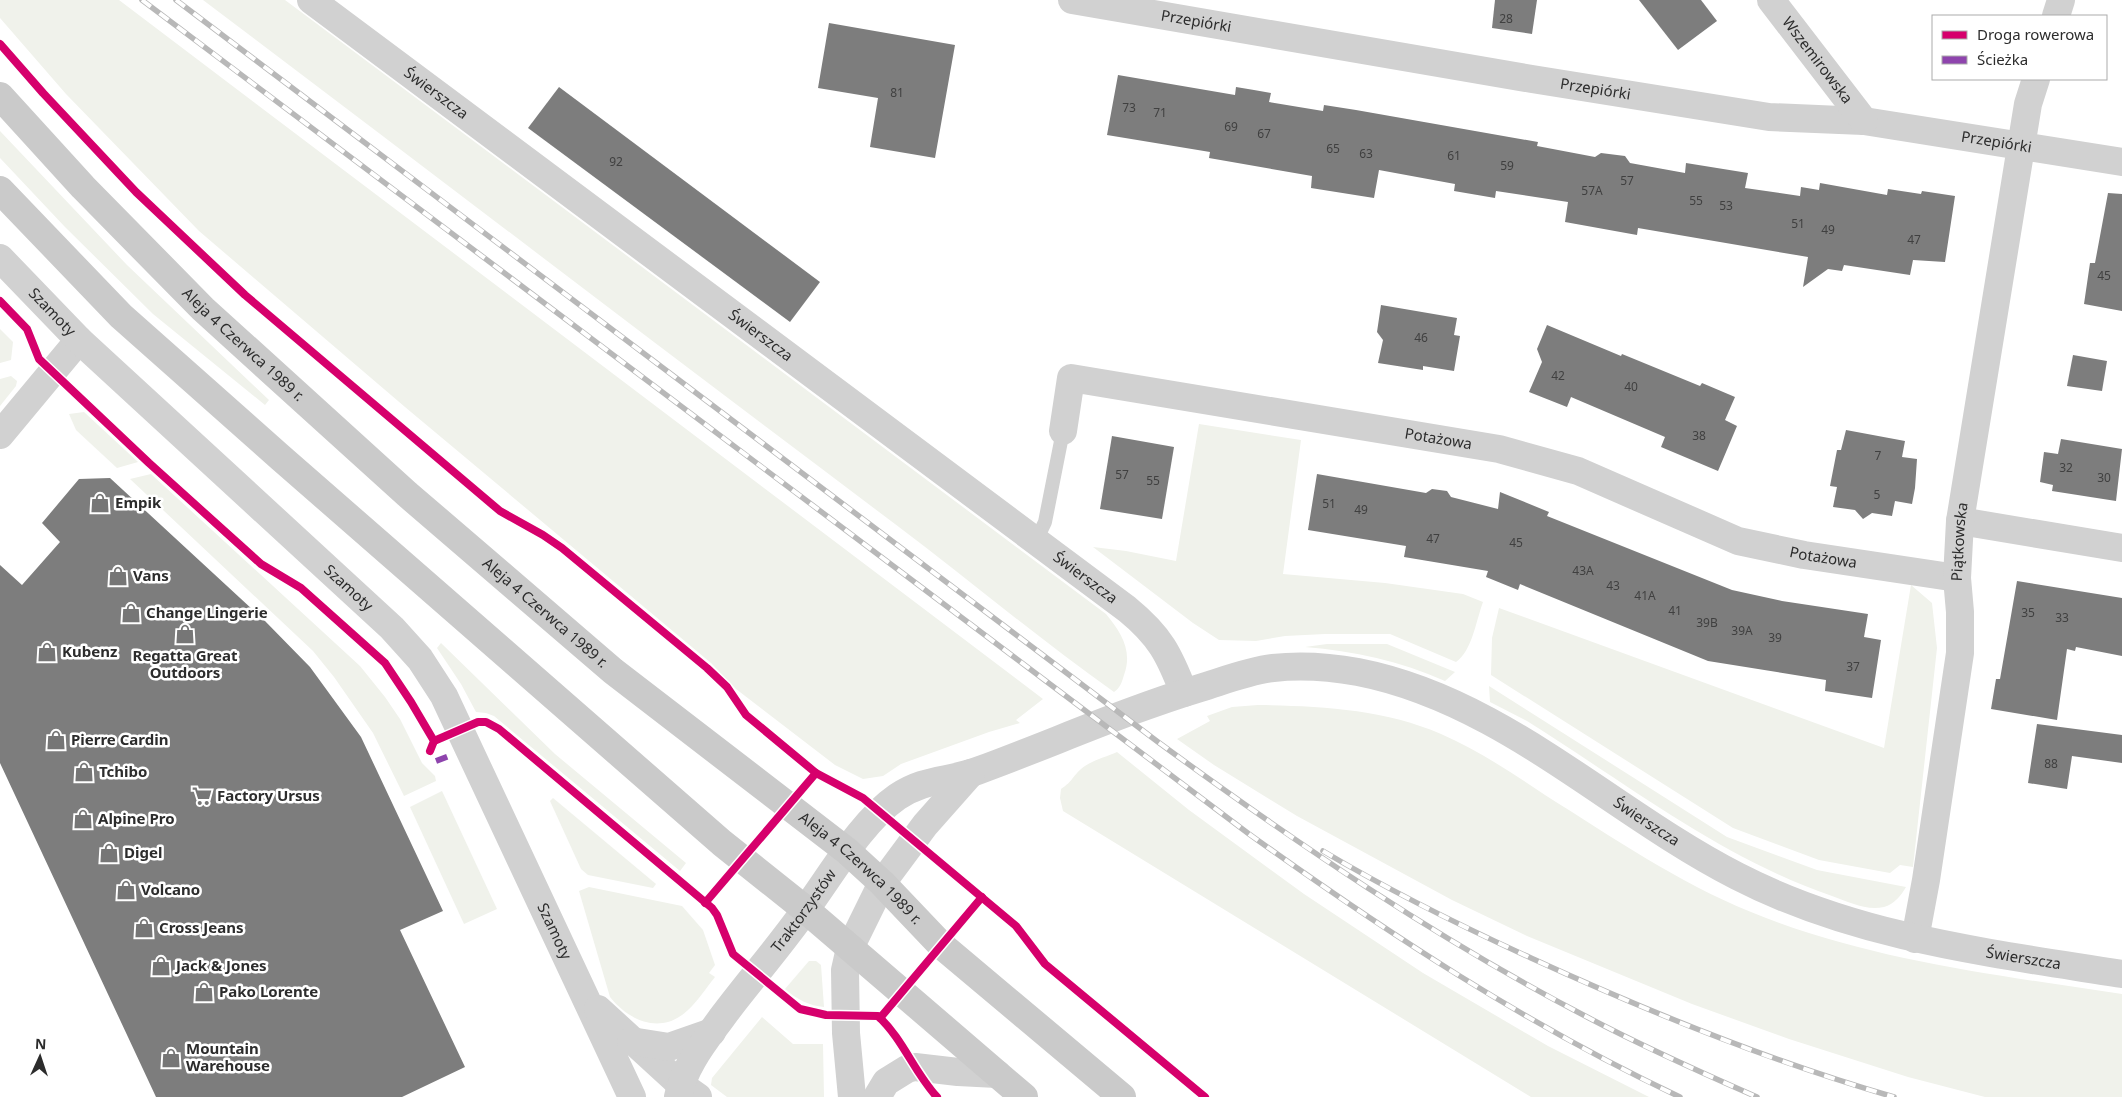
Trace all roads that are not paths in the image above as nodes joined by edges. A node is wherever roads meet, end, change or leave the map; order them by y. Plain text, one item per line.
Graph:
1 (311, 0) edge
2 (1072, 0) edge
3 (1771, 0) edge
4 (2061, 0) edge
5 (2056, 15) edge
6 (2036, 80) edge
7 (0, 96) edge
8 (1864, 121) junction
9 (2022, 146) junction
10 (2122, 162) edge
11 (0, 190) edge
12 (0, 258) edge
13 (79, 340) junction
14 (1063, 431) joint
15 (0, 435) edge
16 (1960, 520) junction
17 (1036, 541) junction
18 (2122, 548) edge
19 (1957, 578) junction
20 (1184, 693) junction
21 (1060, 738) joint
22 (971, 773) junction
23 (847, 851) junction
24 (882, 883) junction
25 (806, 910) junction
26 (1915, 939) junction
27 (850, 948) junction
28 (2122, 974) edge
29 (586, 998) junction
30 (712, 1032) junction
31 (631, 1041) junction
32 (997, 1074) junction
33 (686, 1093) edge
34 (632, 1097) edge
35 (852, 1097) edge
36 (877, 1097) edge
37 (1024, 1097) edge
38 (1122, 1097) edge

1 - 17 street, Świerszcza
2 - 8 street, Przepiórki
3 - 8 street, Wszemirowska
4 - 5 street
6 - 9 street, Piątkowska
7 - 23 main road, Aleja 4 Czerwca 1989 r.
8 - 9 street, Przepiórki
9 - 10 street, Przepiórki
9 - 16 street, Piątkowska
11 - 25 main road
12 - 13 street, Szamoty
13 - 15 street
13 - 29 street, Szamoty
14 - 17 lane, Potażowa
14 - 19 street, Potażowa
16 - 18 street
16 - 19 street, Piątkowska
17 - 20 street, Świerszcza
19 - 26 street, Piątkowska
20 - 21 street, Świerszcza
20 - 26 street, Świerszcza
21 - 22 street, Traktorzystów
22 - 23 street, Traktorzystów
22 - 24 street, Traktorzystów
23 - 24 main road, Aleja 4 Czerwca 1989 r.
23 - 25 street, Traktorzystów
24 - 27 street, Traktorzystów
24 - 38 main road, Aleja 4 Czerwca 1989 r.
25 - 27 main road
25 - 30 street, Traktorzystów
26 - 28 street, Świerszcza
27 - 32 main road
27 - 35 street, Traktorzystów
29 - 31 street, Szamoty
29 - 34 street, Szamoty
30 - 31 street
30 - 33 street, Traktorzystów
31 - 33 street, Szamoty
32 - 36 street
32 - 37 main road

